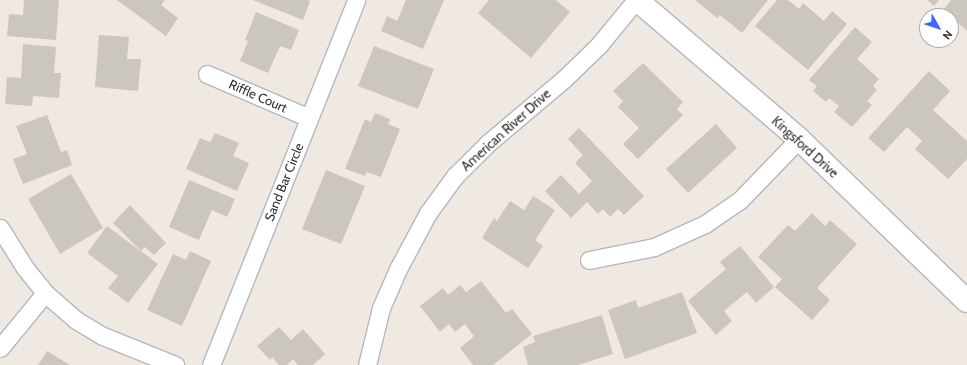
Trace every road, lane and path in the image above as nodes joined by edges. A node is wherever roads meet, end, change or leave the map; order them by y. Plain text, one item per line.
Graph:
1 (356, 0) edge
2 (636, 0) edge
3 (207, 74) dead end
4 (309, 118) junction
5 (799, 140) junction
6 (0, 228) edge
7 (589, 260) dead end
8 (45, 293) junction
9 (967, 301) edge
10 (0, 348) edge
11 (175, 365) edge
12 (211, 365) edge
13 (367, 365) edge

1 - 4 street, Sand Bar Circle
2 - 5 street, Kingsford Drive
2 - 13 street, American River Drive
3 - 4 street, Riffle Court
4 - 12 street, Sand Bar Circle
5 - 7 street
5 - 9 street, Kingsford Drive
6 - 8 street
8 - 10 street
8 - 11 street

